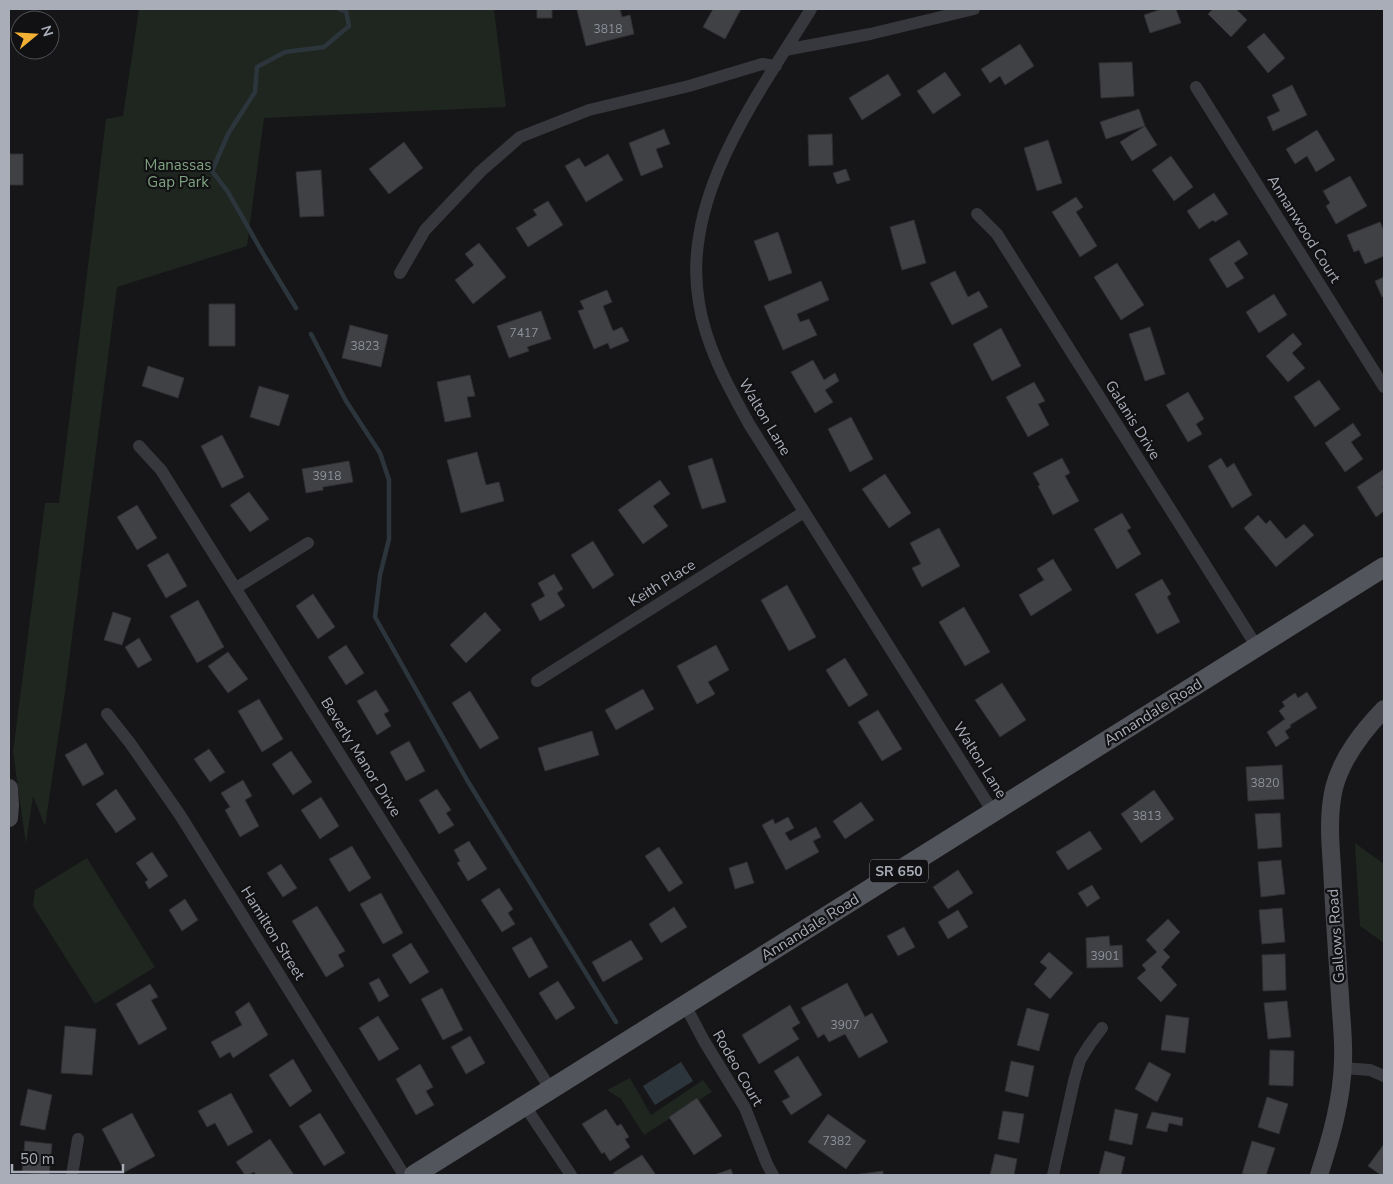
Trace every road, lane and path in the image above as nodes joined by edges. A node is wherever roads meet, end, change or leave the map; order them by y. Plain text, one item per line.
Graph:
1 (810, 9) edge
2 (974, 9) edge
3 (785, 50) junction
4 (776, 66) junction
5 (1196, 87) dead end
6 (977, 214) dead end
7 (400, 273) dead end
8 (1384, 388) edge
9 (139, 446) dead end
10 (804, 512) junction
11 (308, 543) dead end
12 (1384, 567) edge
13 (236, 588) junction
14 (1257, 647) junction
15 (537, 681) dead end
16 (1384, 709) edge
17 (107, 714) dead end
18 (9, 788) edge
19 (993, 812) junction
20 (9, 818) edge
21 (685, 1005) junction
22 (1102, 1028) dead end
23 (1343, 1068) junction
24 (1384, 1076) edge
25 (551, 1090) junction
26 (525, 1106) junction
27 (78, 1139) dead end
28 (72, 1175) edge
29 (404, 1175) edge
30 (414, 1175) edge
31 (571, 1175) edge
32 (773, 1175) edge
33 (1053, 1175) edge
34 (1319, 1175) edge

1 - 3 street, Walton Lane
2 - 3 street
3 - 4 street, Walton Lane
4 - 7 street
4 - 10 street, Walton Lane
5 - 8 street, Annanwood Court
6 - 14 street, Galanis Drive
9 - 13 street, Beverly Manor Drive
10 - 15 street, Keith Place
10 - 19 street, Walton Lane
11 - 13 street
12 - 14 main road, Annandale Road / SR 650
13 - 25 street, Beverly Manor Drive
14 - 19 main road, Annandale Road / SR 650
16 - 23 main road, Gallows Road
17 - 29 street, Hamilton Street
18 - 20 main road
19 - 21 main road, Annandale Road / SR 650
21 - 25 main road, Annandale Road / SR 650
21 - 32 street, Rodeo Court
22 - 33 street
23 - 24 street
23 - 34 main road, Gallows Road
25 - 26 main road, Annandale Road / SR 650
26 - 30 main road, Annandale Road / SR 650
26 - 31 street
27 - 28 street

